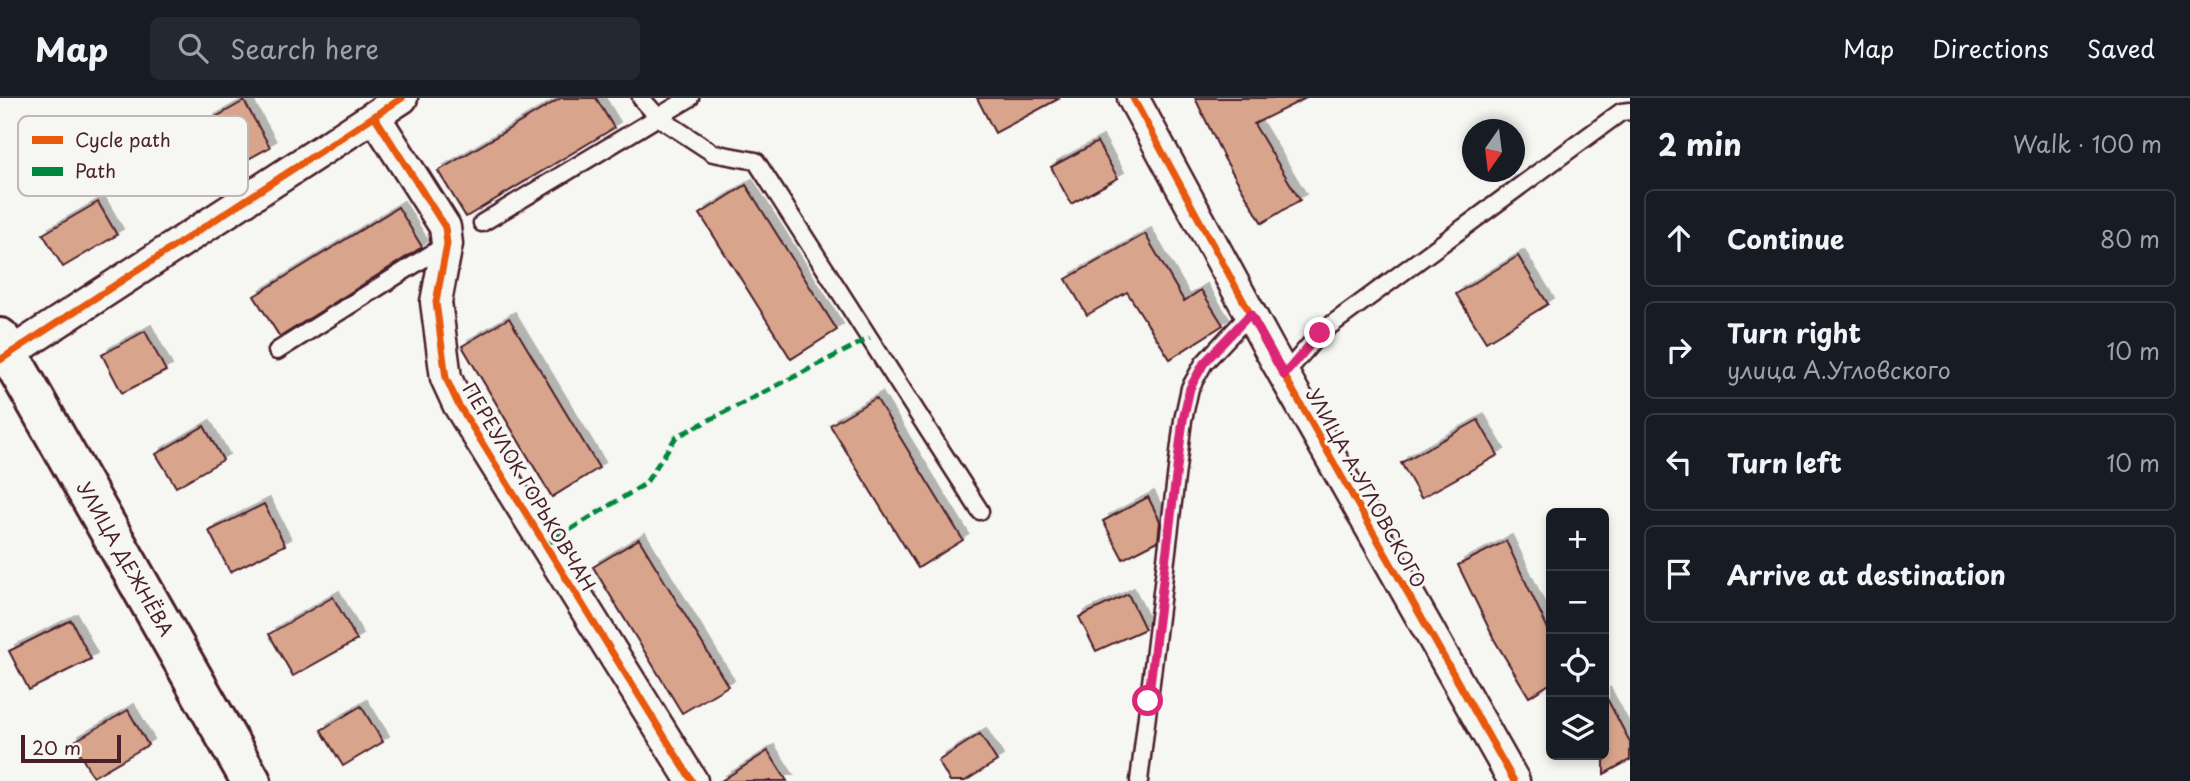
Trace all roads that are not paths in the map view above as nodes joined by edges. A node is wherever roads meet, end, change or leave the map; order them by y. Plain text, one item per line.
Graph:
1 (402, 98) edge
2 (641, 98) edge
3 (690, 98) edge
4 (1133, 98) edge
5 (1630, 111) edge
6 (375, 117) junction
7 (658, 117) junction
8 (482, 223) dead end
9 (447, 244) junction
10 (1250, 314) junction
11 (3, 351) edge
12 (277, 351) dead end
13 (1284, 375) junction
14 (980, 512) dead end
15 (251, 781) edge
16 (692, 781) edge
17 (1139, 781) edge
18 (1514, 781) edge

1 - 6 street
2 - 7 lane
3 - 7 lane
4 - 10 street, УЛИЦА А.УГЛОВСКОГО
5 - 13 lane
6 - 9 street
6 - 11 street
7 - 8 lane
7 - 14 lane
9 - 12 lane
9 - 16 street, ПЕРЕУЛОК ГОРЬКОВЧАН
10 - 13 street, УЛИЦА А.УГЛОВСКОГО
10 - 17 lane
11 - 15 main road, УЛИЦА ДЕЖНЁВА
13 - 18 street, УЛИЦА А.УГЛОВСКОГО

